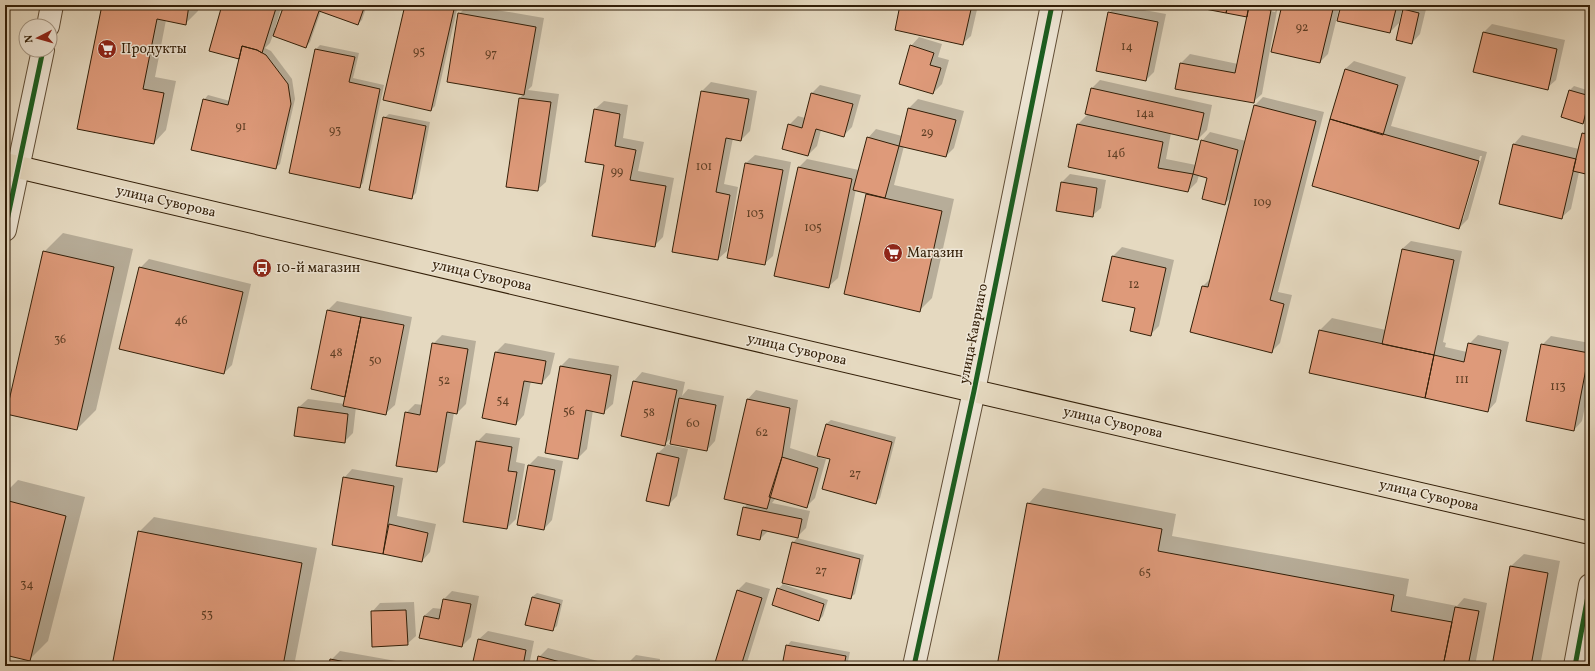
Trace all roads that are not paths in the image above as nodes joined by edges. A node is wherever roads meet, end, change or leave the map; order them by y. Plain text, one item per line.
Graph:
1 (52, 5) edge
2 (1052, 5) edge
3 (50, 18) edge
4 (41, 58) edge
5 (12, 166) edge
6 (5, 230) edge
7 (974, 391) junction
8 (1590, 533) edge
9 (1590, 585) edge
10 (914, 666) edge
11 (1575, 666) edge

1 - 3 street
2 - 7 street, улица Кавриаго
4 - 5 street
5 - 6 street
5 - 7 main road, улица Суворова
7 - 8 main road, улица Суворова
7 - 10 street, улица Кавриаго
9 - 11 street

